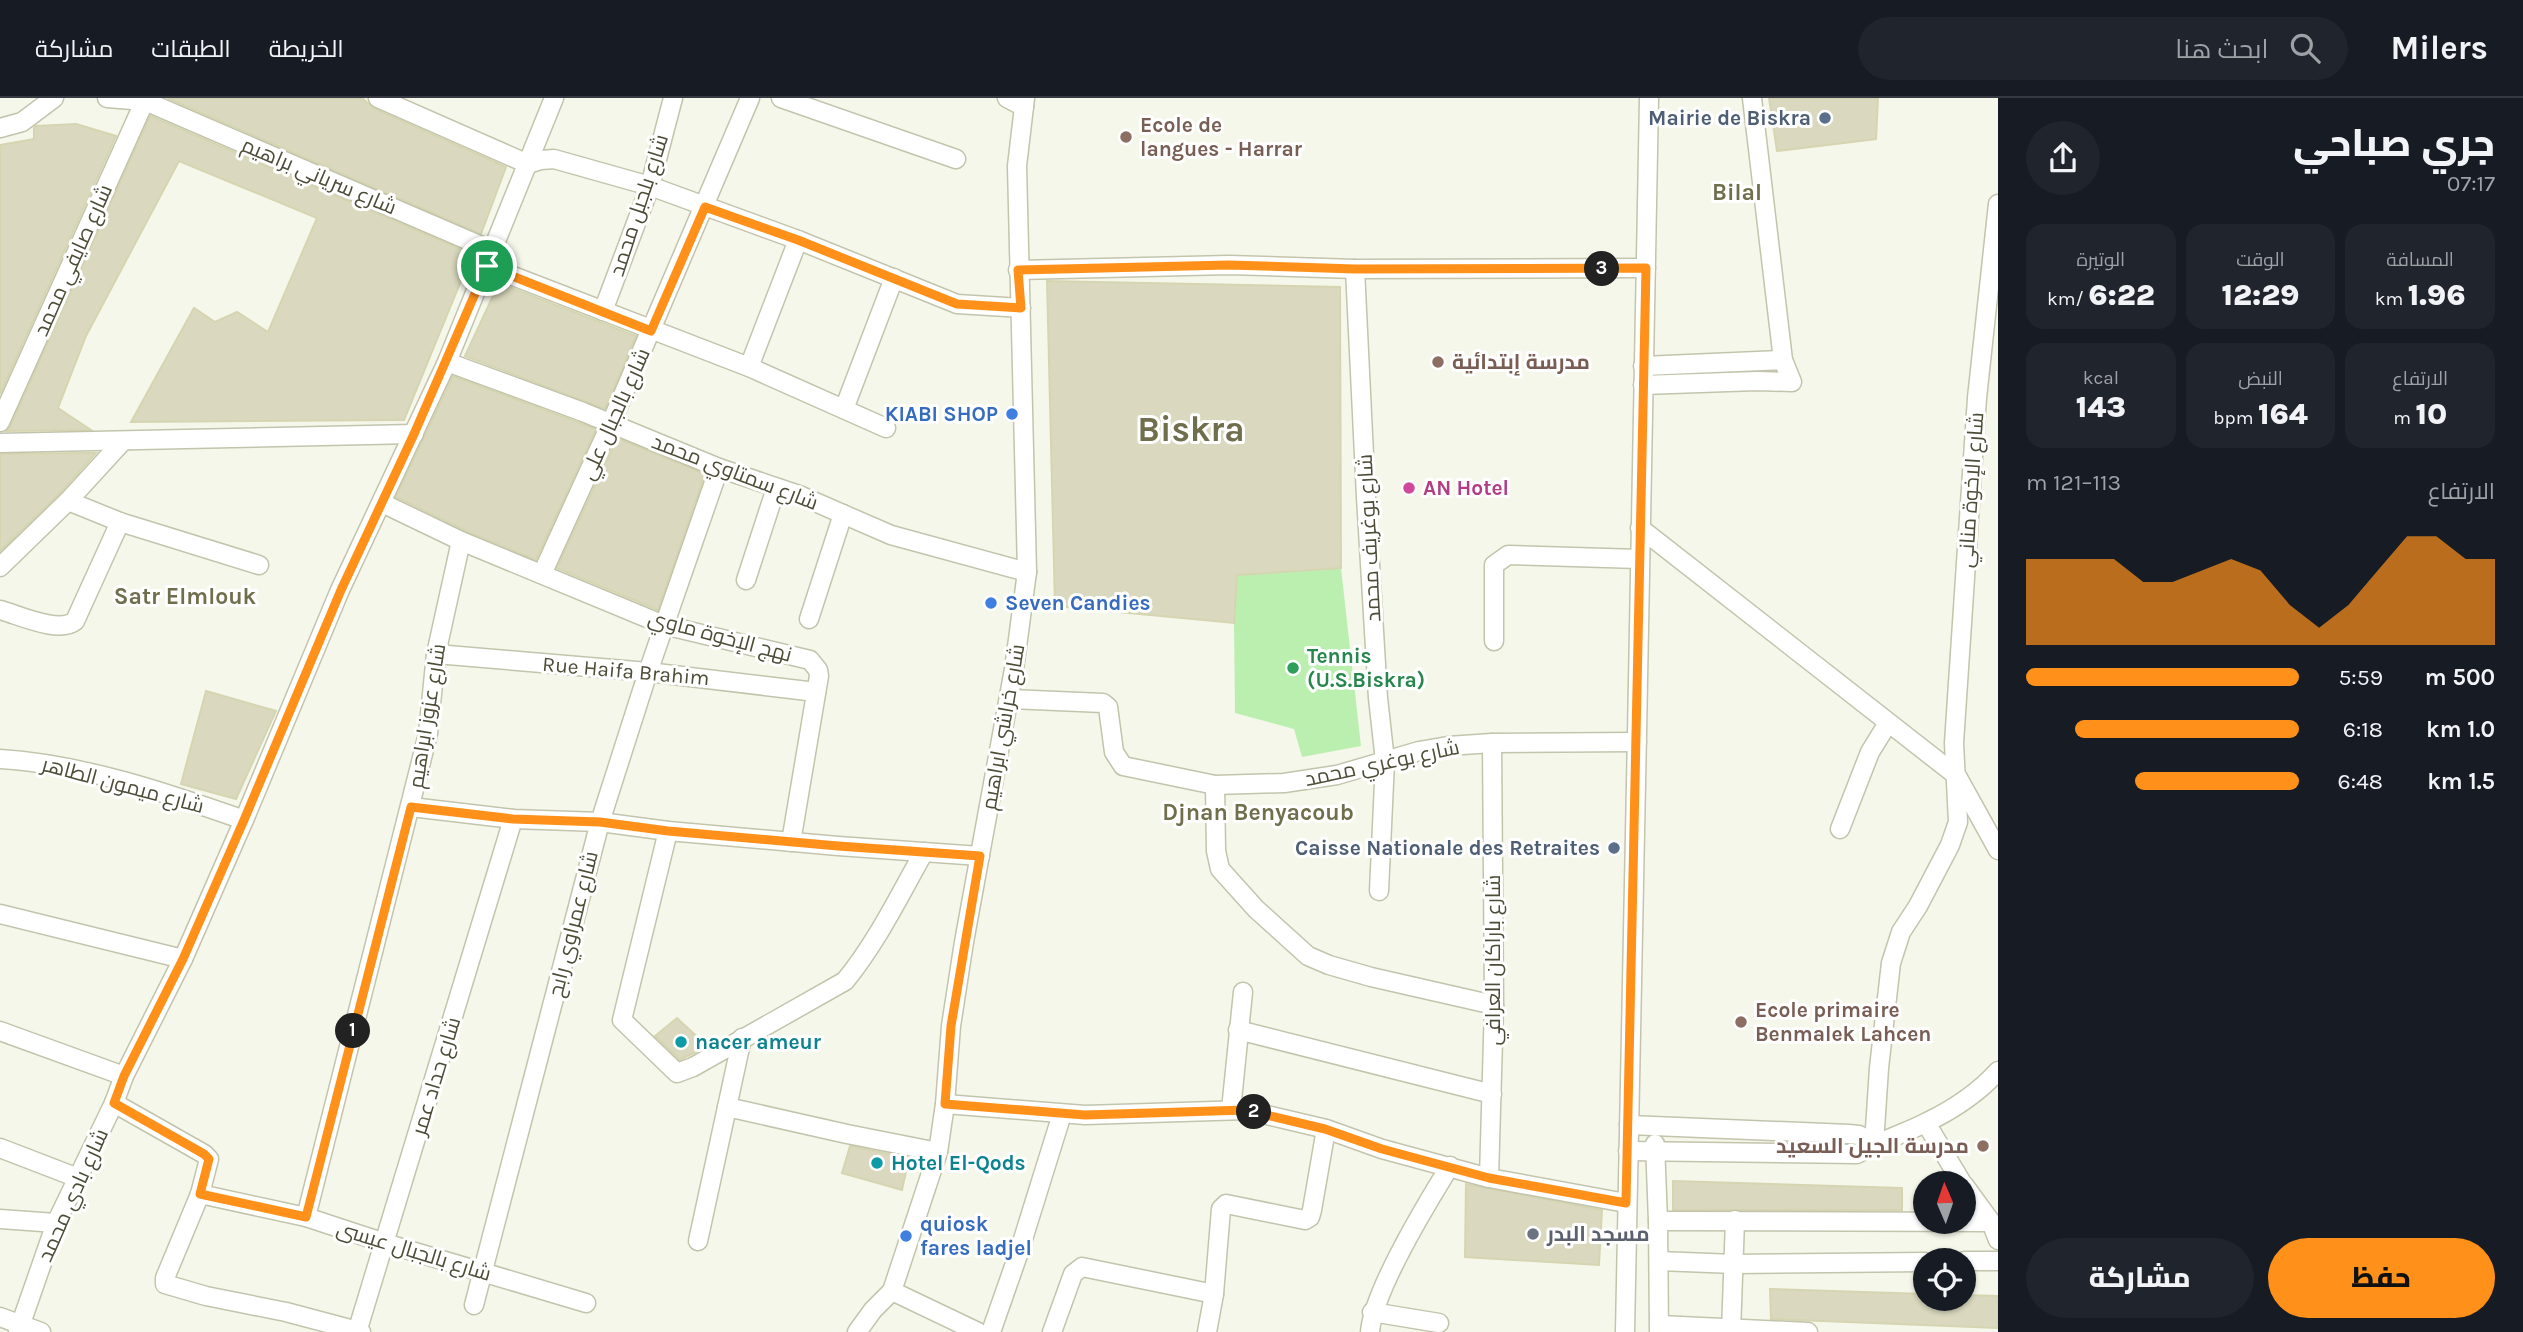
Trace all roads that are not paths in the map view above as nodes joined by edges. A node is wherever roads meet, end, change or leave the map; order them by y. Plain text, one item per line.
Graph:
1 (54, 98) edge
2 (107, 98) edge
3 (378, 98) edge
4 (554, 98) edge
5 (673, 98) edge
6 (750, 98) edge
7 (781, 98) edge
8 (1007, 98) edge
9 (1648, 98) edge
10 (1752, 98) edge
11 (146, 99) edge
12 (1025, 102) edge
13 (0, 128) edge
14 (956, 159) dead end
15 (528, 164) junction
16 (650, 186) junction
17 (1998, 204) edge
18 (705, 207) junction
19 (798, 240) junction
20 (490, 258) junction
21 (1646, 268) junction
22 (1355, 269) junction
23 (1018, 270) junction
24 (894, 278) junction
25 (1021, 308) junction
26 (603, 311) junction
27 (651, 331) junction
28 (1783, 360) junction
29 (447, 362) junction
30 (1643, 366) junction
31 (749, 367) junction
32 (1643, 385) junction
33 (844, 409) junction
34 (0, 422) edge
35 (611, 423) junction
36 (886, 428) dead end
37 (414, 434) junction
38 (123, 441) junction
39 (0, 443) edge
40 (719, 468) junction
41 (776, 488) junction
42 (68, 501) junction
43 (382, 503) junction
44 (843, 514) junction
45 (120, 522) junction
46 (1640, 528) junction
47 (461, 541) junction
48 (1639, 559) junction
49 (258, 565) dead end
50 (0, 567) edge
51 (1027, 572) junction
52 (542, 574) junction
53 (746, 580) dead end
54 (0, 610) edge
55 (809, 619) dead end
56 (664, 625) junction
57 (1494, 641) dead end
58 (436, 654) junction
59 (648, 672) junction
60 (816, 692) junction
61 (1009, 699) junction
62 (1888, 723) junction
63 (1637, 742) junction
64 (1492, 743) junction
65 (0, 759) edge
66 (1385, 761) junction
67 (1957, 776) junction
68 (1215, 785) junction
69 (411, 807) junction
70 (513, 819) junction
71 (244, 820) junction
72 (600, 822) junction
73 (1840, 829) dead end
74 (668, 831) junction
75 (792, 842) junction
76 (1998, 850) edge
77 (924, 852) junction
78 (980, 856) junction
79 (1379, 891) dead end
80 (0, 914) edge
81 (183, 959) junction
82 (1243, 992) dead end
83 (1494, 1005) junction
84 (1238, 1030) junction
85 (0, 1031) edge
86 (742, 1038) junction
87 (1998, 1071) edge
88 (124, 1076) junction
89 (1492, 1094) junction
90 (114, 1103) junction
91 (945, 1104) junction
92 (727, 1107) junction
93 (1231, 1110) junction
94 (1062, 1114) junction
95 (1926, 1123) junction
96 (1629, 1125) junction
97 (1653, 1126) junction
98 (1325, 1129) junction
99 (1866, 1139) junction
100 (0, 1148) edge
101 (1628, 1151) junction
102 (937, 1152) junction
103 (1656, 1153) junction
104 (1450, 1166) junction
105 (1954, 1171) edge
106 (78, 1178) junction
107 (1489, 1178) junction
108 (200, 1194) junction
109 (1976, 1202) edge
110 (1626, 1203) junction
111 (306, 1217) junction
112 (0, 1219) edge
113 (1735, 1220) junction
114 (1658, 1221) junction
115 (1990, 1222) junction
116 (56, 1223) junction
117 (1998, 1240) edge
118 (698, 1241) dead end
119 (385, 1243) junction
120 (1658, 1261) junction
121 (1976, 1261) edge
122 (1998, 1261) edge
123 (1913, 1262) edge
124 (1734, 1264) junction
125 (481, 1271) junction
126 (892, 1291) junction
127 (1214, 1294) junction
128 (586, 1303) dead end
129 (474, 1305) dead end
130 (1372, 1312) junction
131 (0, 1317) edge
132 (1439, 1322) dead end
133 (20, 1328) edge
134 (1659, 1329) edge
135 (1731, 1331) edge
136 (41, 1332) edge
137 (358, 1332) edge
138 (857, 1332) edge
139 (978, 1332) edge
140 (990, 1332) edge
141 (1052, 1332) edge
142 (1207, 1332) edge
143 (1370, 1332) edge
144 (1625, 1332) edge
145 (1808, 1332) edge

1 - 13 street
2 - 11 street, شارع سرياني براهيم
3 - 15 street
4 - 15 street, شارع بادي محمد
5 - 16 street, شارع بلجبل محمد
6 - 18 street, شارع بالجبال علي
7 - 14 street
8 - 12 street
9 - 21 street
10 - 28 street
11 - 20 street, شارع سرياني براهيم
11 - 34 street, شارع صايفي محمد
12 - 23 street, شارع خراشي ابراهيم
15 - 16 street
15 - 20 street, شارع بادي محمد
16 - 18 street
16 - 26 street, شارع بلجبل محمد
17 - 67 street, شارع الإخوة مناني
18 - 19 street
18 - 27 street, شارع بالجبال علي
19 - 24 street
19 - 31 street
20 - 26 street, شارع سرياني براهيم
20 - 29 street, شارع بادي محمد
21 - 22 street
21 - 30 street
22 - 23 street
22 - 66 street, شارع بوغريف محمد
23 - 25 street, شارع خراشي ابراهيم
24 - 25 street
24 - 33 street
25 - 51 street, شارع خراشي ابراهيم
26 - 27 street, شارع سرياني براهيم
27 - 31 street, شارع سرياني براهيم
27 - 35 street, شارع بالجبال علي
28 - 30 street
28 - 32 street
29 - 35 street, شارع سمتاوي محمد
29 - 37 street, شارع بادي محمد
30 - 32 street
31 - 33 street, شارع سرياني براهيم
32 - 46 street
33 - 36 street, شارع سرياني براهيم
35 - 40 street, شارع سمتاوي محمد
35 - 52 street, شارع بالجبال علي
37 - 38 street
37 - 43 street, شارع بادي محمد
38 - 39 street
38 - 42 street
40 - 41 street, شارع سمتاوي محمد
40 - 56 street, شارع عمراوي رابح
41 - 44 street, شارع سمتاوي محمد
41 - 53 street
42 - 45 street
42 - 50 street
43 - 47 street, نهج الإخوة ماوي
43 - 71 street, شارع بادي محمد
44 - 51 street, شارع سمتاوي محمد
44 - 55 street
45 - 49 street
45 - 54 street
46 - 48 street
46 - 62 street
47 - 52 street, نهج الإخوة ماوي
47 - 58 street, شارع عزوز ابراهيم
48 - 57 street
48 - 63 street
51 - 61 street, شارع خراشي ابراهيم
52 - 56 street, نهج الإخوة ماوي
56 - 59 street, شارع عمراوي رابح
56 - 60 street, نهج الإخوة ماوي
58 - 59 street, Rue Haifa Brahim
58 - 69 street, شارع عزوز ابراهيم
59 - 60 street, Rue Haifa Brahim
59 - 72 street, شارع عمراوي رابح
60 - 75 street, نهج الإخوة ماوي
61 - 68 street, شارع بوغري محمد
61 - 78 street, شارع خراشي ابراهيم
62 - 67 street
62 - 73 street
63 - 64 street, شارع بوغري محمد
63 - 96 street
64 - 66 street, شارع بوغري محمد
64 - 83 street, شارع باراكان العرافي
65 - 71 street, شارع ميمون الطاهر
66 - 68 street, شارع بوغري محمد
66 - 79 street, شارع بوغريف محمد
67 - 76 street
67 - 99 street, شارع الإخوة مناني
68 - 83 street
69 - 70 street
69 - 111 street, شارع عزوز ابراهيم
70 - 72 street
70 - 119 street, شارع حداد عمر
71 - 81 street, شارع بادي محمد
72 - 74 street
72 - 125 street, شارع عمراوي رابح
74 - 75 street
74 - 86 street
75 - 77 street
77 - 78 street
77 - 86 street
78 - 91 street, شارع خراشي ابراهيم
80 - 81 street
81 - 88 street, شارع بادي محمد
82 - 84 street
83 - 89 street, شارع باراكان العرافي
84 - 89 street
84 - 93 street
85 - 88 street
86 - 92 street
87 - 95 street
88 - 90 street, شارع بادي محمد
89 - 107 street, شارع باراكان العرافي
90 - 106 street, شارع بادي محمد
90 - 108 street
91 - 94 street
91 - 102 street, شارع خراشي ابراهيم
92 - 102 street
92 - 118 street
93 - 94 street
93 - 98 street
94 - 140 street
95 - 99 street
95 - 105 street
96 - 97 street
96 - 101 street
97 - 99 street
97 - 103 street
98 - 104 street
98 - 127 street
99 - 103 street
100 - 106 street
101 - 103 street
101 - 110 street
102 - 126 street, شارع خراشي ابراهيم
103 - 114 street
104 - 107 street
104 - 130 street
106 - 116 street, شارع بادي محمد
107 - 110 street
108 - 111 street, شارع بالجبال عيسى
108 - 137 street
109 - 115 street
110 - 144 street
111 - 119 street, شارع بالجبال عيسى
112 - 116 street
113 - 114 street
113 - 115 street
113 - 124 street
114 - 120 street
115 - 117 street
116 - 133 street, شارع بادي محمد
119 - 125 street, شارع بالجبال عيسى
119 - 137 street, شارع حداد عمر
120 - 124 street
120 - 134 street
121 - 122 street
123 - 124 street
124 - 135 street
125 - 128 street, شارع بالجبال عيسى
125 - 129 street, شارع عمراوي رابح
126 - 138 street, شارع خراشي ابراهيم
126 - 139 street
127 - 141 street
127 - 142 street
130 - 132 street
130 - 143 street
131 - 133 street
133 - 136 street
134 - 135 street
135 - 145 street

